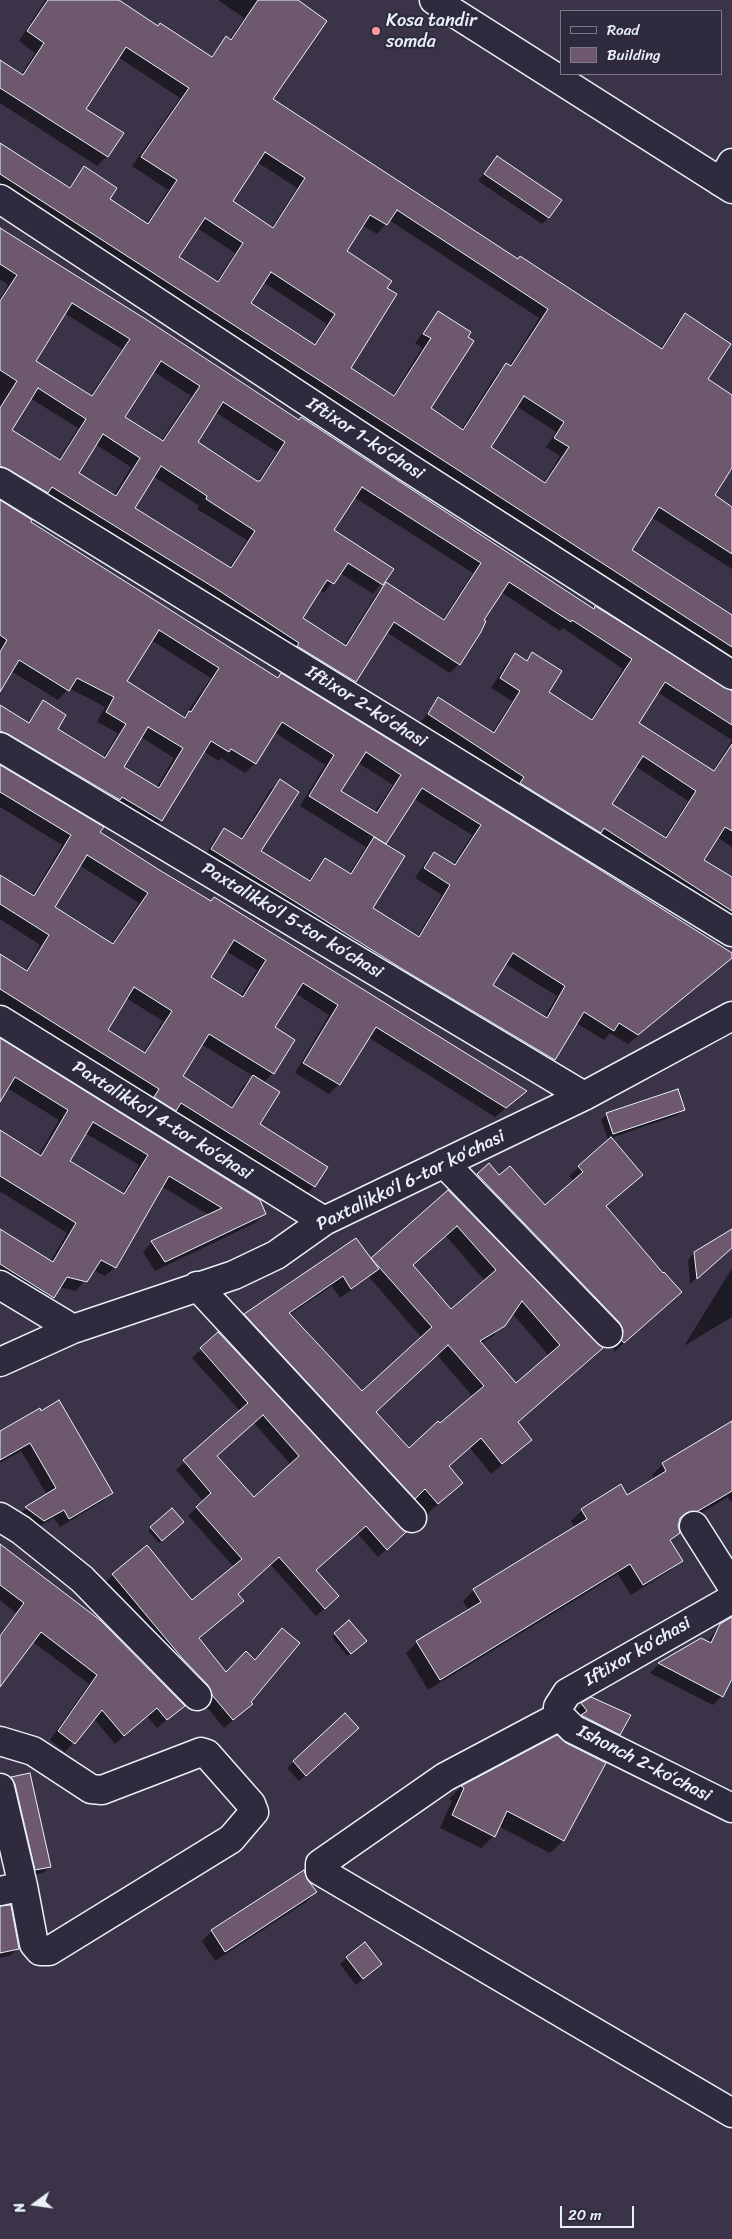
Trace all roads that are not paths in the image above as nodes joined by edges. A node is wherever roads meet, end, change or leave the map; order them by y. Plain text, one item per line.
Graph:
1 (434, 0) edge
2 (728, 178) edge
3 (0, 199) edge
4 (0, 482) edge
5 (732, 675) edge
6 (0, 747) edge
7 (732, 932) edge
8 (732, 1016) edge
9 (0, 1020) edge
10 (584, 1096) junction
11 (444, 1163) junction
12 (324, 1221) junction
13 (0, 1285) edge
14 (197, 1286) junction
15 (73, 1330) junction
16 (608, 1333) dead end
17 (0, 1362) edge
18 (0, 1517) edge
19 (412, 1518) dead end
20 (694, 1526) dead end
21 (732, 1586) edge
22 (732, 1599) edge
23 (197, 1696) dead end
24 (560, 1716) junction
25 (0, 1741) edge
26 (0, 1788) edge
27 (732, 1808) edge
28 (11, 1888) edge
29 (732, 2113) edge

1 - 2 street
3 - 5 street, Iftixor 1-koʻchasi
4 - 7 street, Iftixor 2-koʻchasi
6 - 10 street, Paxtalikkoʻl 5-tor koʻchasi
8 - 10 street, Paxtalikkoʻl 6-tor koʻchasi
9 - 12 street, Paxtalikkoʻl 4-tor koʻchasi
10 - 11 street, Paxtalikkoʻl 6-tor koʻchasi
11 - 12 street, Paxtalikkoʻl 6-tor koʻchasi
11 - 16 street
12 - 14 street, Paxtalikkoʻl 6-tor koʻchasi
13 - 15 street
14 - 15 street, Paxtalikkoʻl 6-tor koʻchasi
14 - 19 street
15 - 17 street, Paxtalikkoʻl 6-tor koʻchasi
18 - 23 street
20 - 21 street
22 - 24 street, Iftixor koʻchasi
24 - 27 street, Ishonch 2-koʻchasi
24 - 29 street
25 - 28 street
26 - 28 street

